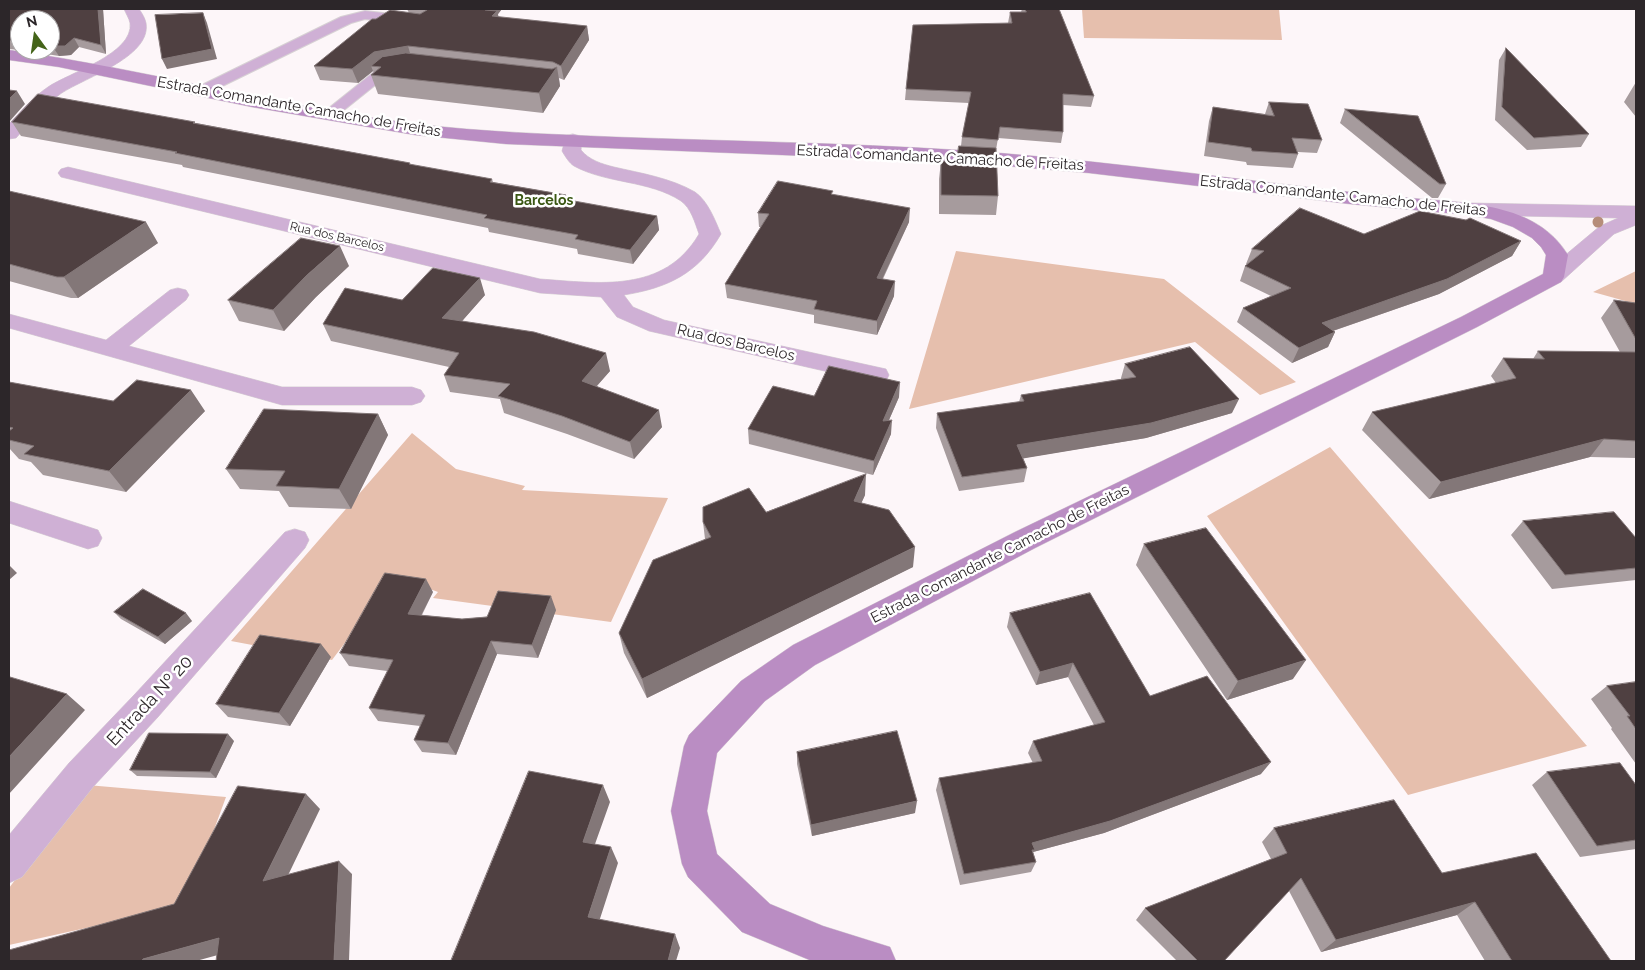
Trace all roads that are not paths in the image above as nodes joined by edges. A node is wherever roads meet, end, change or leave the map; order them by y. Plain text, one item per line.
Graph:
1 (132, 9) edge
2 (424, 22) edge
3 (9, 55) edge
4 (412, 66) edge
5 (92, 69) junction
6 (201, 91) junction
7 (329, 115) junction
8 (9, 134) edge
9 (573, 140) junction
10 (68, 173) dead end
11 (1468, 209) junction
12 (1636, 212) edge
13 (1636, 218) edge
14 (1553, 277) junction
15 (607, 290) junction
16 (178, 295) dead end
17 (9, 321) edge
18 (110, 349) junction
19 (877, 375) edge
20 (412, 396) dead end
21 (9, 512) edge
22 (88, 538) dead end
23 (295, 540) dead end
24 (9, 864) edge
25 (876, 961) edge

1 - 5 street
2 - 6 lane
3 - 5 main road, Estrada Comandante Camacho de Freitas
4 - 7 lane
5 - 6 main road, Estrada Comandante Camacho de Freitas
5 - 8 street
6 - 7 main road, Estrada Comandante Camacho de Freitas
7 - 9 main road, Estrada Comandante Camacho de Freitas
9 - 11 main road, Estrada Comandante Camacho de Freitas
9 - 15 street, Rua dos Barcelos
10 - 15 street, Rua dos Barcelos
11 - 12 street
11 - 14 main road, Estrada Comandante Camacho de Freitas
13 - 14 street
14 - 25 main road, Estrada Comandante Camacho de Freitas
15 - 19 street, Rua dos Barcelos
16 - 18 street
17 - 18 street
18 - 20 street
21 - 22 street
23 - 24 street, Entrada Nº 20

